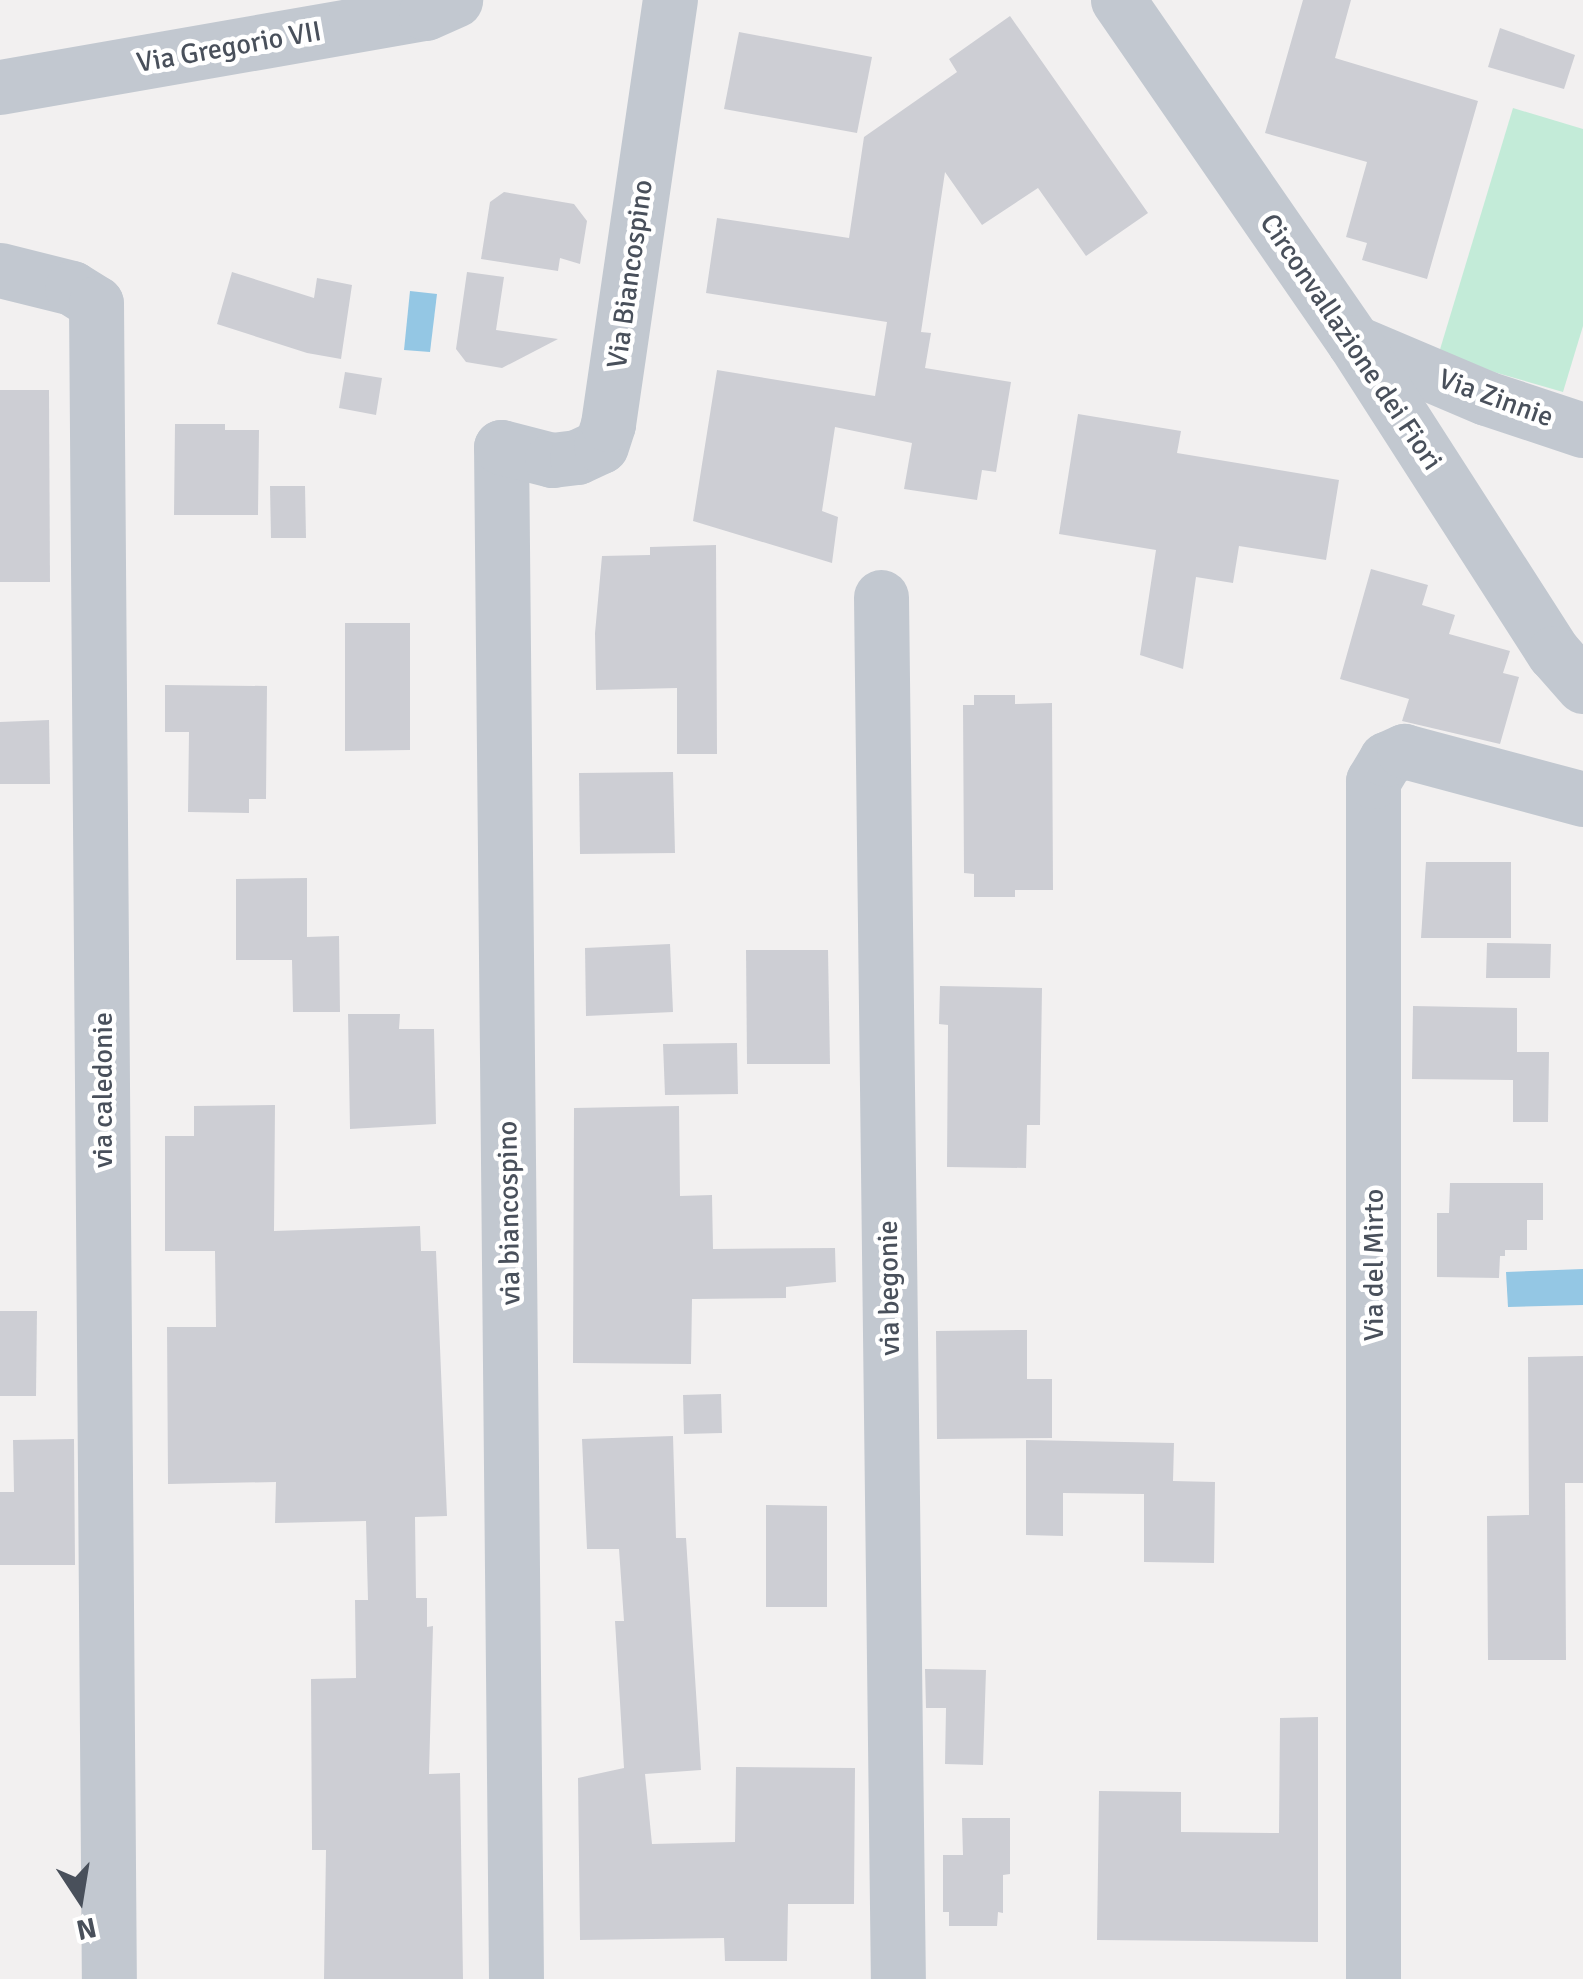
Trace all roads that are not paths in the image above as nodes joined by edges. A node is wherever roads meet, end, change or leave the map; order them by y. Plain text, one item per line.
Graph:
1 (455, 0) edge
2 (670, 0) edge
3 (1118, 0) edge
4 (0, 87) edge
5 (0, 270) edge
6 (1354, 342) junction
7 (1583, 430) edge
8 (502, 447) joint
9 (880, 596) dead end
10 (1583, 686) edge
11 (1583, 799) edge
12 (109, 1979) edge
13 (516, 1979) edge
14 (898, 1979) edge
15 (1373, 1979) edge

1 - 4 street, Via Gregorio VII
2 - 8 street, Via Biancospino
3 - 6 street, Circonvallazione dei Fiori
5 - 12 street, via caledonie
6 - 7 street, Via Zinnie
6 - 10 street, Circonvallazione dei Fiori
8 - 13 street, via biancospino
9 - 14 street, via begonie
11 - 15 street, Via del Mirto

